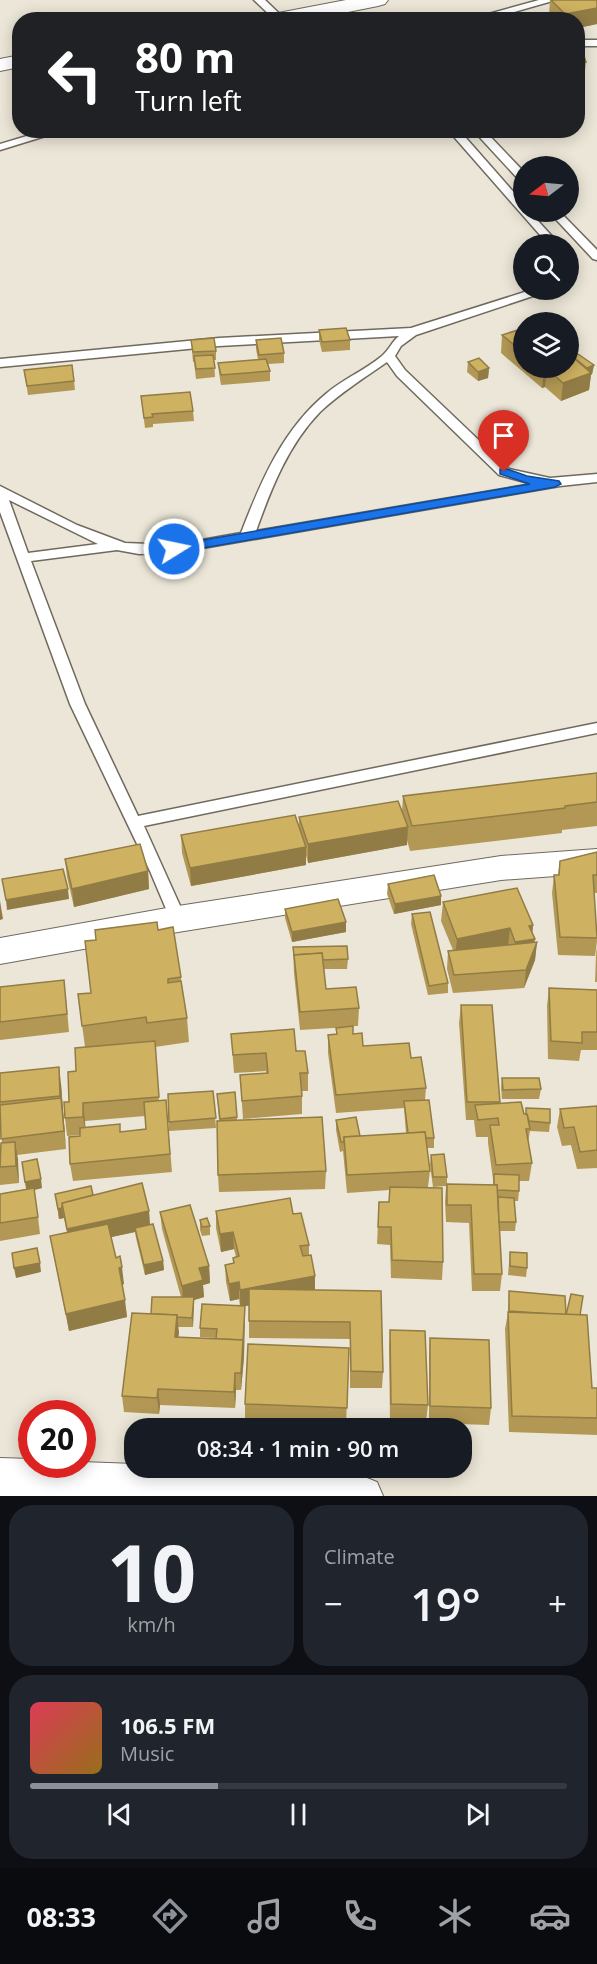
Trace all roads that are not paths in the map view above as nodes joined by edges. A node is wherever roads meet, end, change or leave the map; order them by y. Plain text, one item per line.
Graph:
1 (259, 0) edge
2 (378, 0) edge
3 (551, 0) edge
4 (271, 12) edge
5 (315, 12) edge
6 (504, 12) edge
7 (32, 138) edge
8 (460, 138) edge
9 (486, 138) edge
10 (0, 147) edge
11 (513, 167) edge
12 (513, 198) edge
13 (534, 222) edge
14 (564, 222) edge
15 (545, 234) edge
16 (597, 257) edge
17 (513, 299) edge
18 (412, 332) junction
19 (389, 356) junction
20 (0, 363) edge
21 (596, 479) edge
22 (555, 484) junction
23 (0, 492) edge
24 (247, 536) junction
25 (119, 546) junction
26 (24, 558) junction
27 (597, 728) edge
28 (135, 822) junction
29 (597, 861) edge
30 (178, 919) junction
31 (7, 952) edge
32 (0, 1478) edge
33 (177, 1492) edge
34 (362, 1496) edge

1 - 4 lane
2 - 5 street
3 - 6 lane
7 - 10 lane
8 - 12 lane
9 - 11 lane
13 - 15 lane
14 - 16 lane
17 - 18 lane
18 - 19 lane
18 - 20 lane
19 - 22 lane
19 - 24 lane
21 - 22 lane
22 - 24 lane
23 - 25 lane
23 - 26 lane
24 - 25 lane
25 - 26 lane
26 - 28 lane
27 - 28 lane
28 - 30 lane
29 - 30 street
30 - 31 street
32 - 33 street
33 - 34 street

